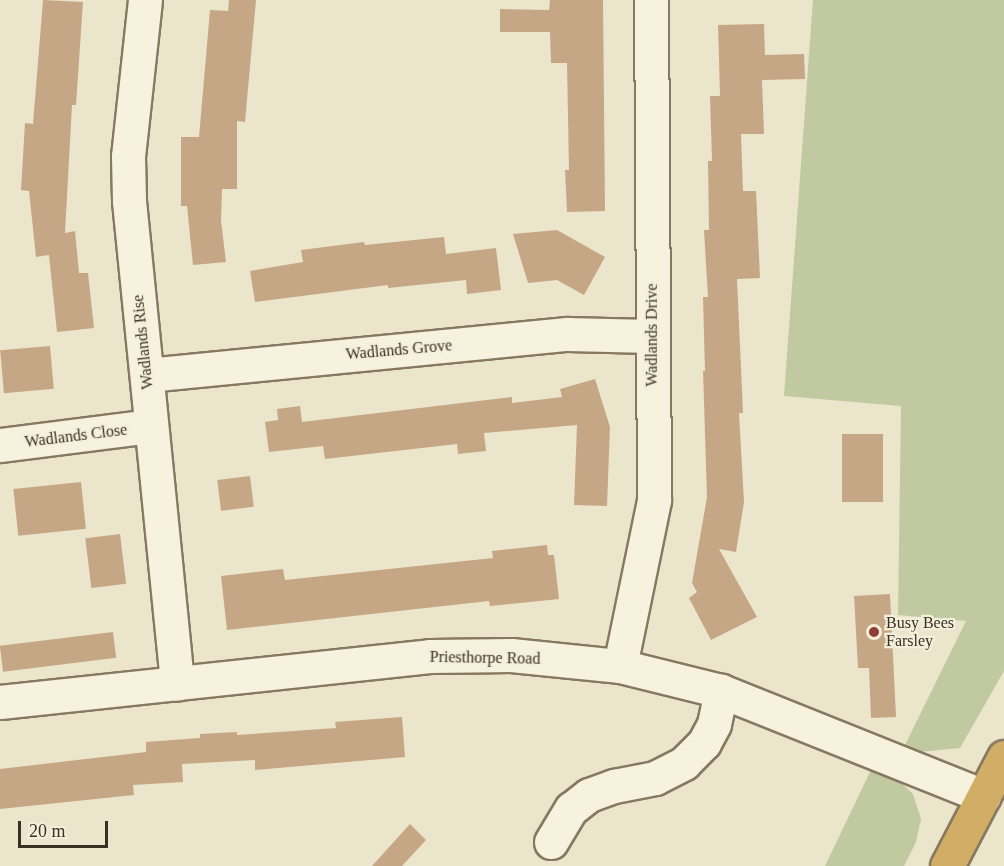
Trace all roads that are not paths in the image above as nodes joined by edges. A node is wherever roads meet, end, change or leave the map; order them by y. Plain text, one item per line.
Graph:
1 (145, 0) edge
2 (651, 0) edge
3 (652, 336) junction
4 (147, 375) junction
5 (151, 426) junction
6 (0, 445) edge
7 (620, 666) junction
8 (177, 684) junction
9 (721, 691) junction
10 (0, 702) edge
11 (1004, 756) edge
12 (984, 796) junction
13 (550, 842) dead end
14 (946, 866) edge

1 - 4 street, Wadlands Rise
2 - 3 street, Wadlands Drive
3 - 4 street, Wadlands Grove
3 - 7 street, Wadlands Drive
4 - 5 street, Wadlands Rise
5 - 6 street, Wadlands Close
5 - 8 street, Wadlands Rise
7 - 8 street, Priesthorpe Road
7 - 9 street, Priesthorpe Road
8 - 10 street, Priesthorpe Road
9 - 12 street, Priesthorpe Road
9 - 13 street
11 - 12 highway
12 - 14 highway

